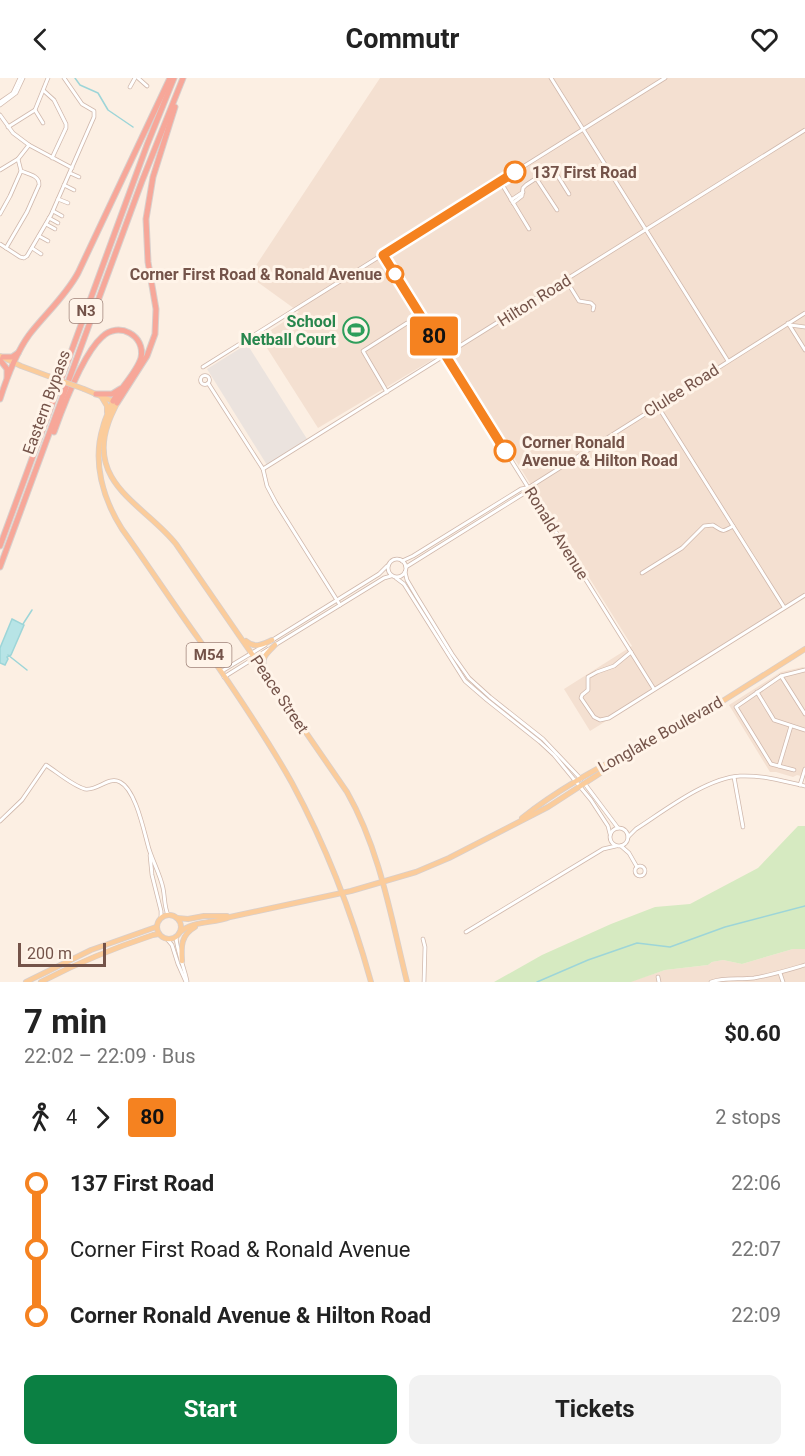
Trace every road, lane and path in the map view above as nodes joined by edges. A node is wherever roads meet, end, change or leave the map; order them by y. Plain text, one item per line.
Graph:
1 (21, 78) edge
2 (48, 78) edge
3 (64, 78) edge
4 (136, 78) edge
5 (172, 78) edge
6 (185, 78) edge
7 (551, 78) edge
8 (665, 78) edge
9 (147, 86) dead end
10 (130, 87) dead end
11 (44, 91) junction
12 (0, 104) edge
13 (34, 110) junction
14 (0, 115) edge
15 (44, 123) dead end
16 (8, 127) junction
17 (583, 129) junction
18 (805, 130) edge
19 (29, 145) junction
20 (52, 158) junction
21 (18, 159) junction
22 (72, 168) junction
23 (0, 170) edge
24 (21, 171) junction
25 (70, 172) junction
26 (79, 177) dead end
27 (536, 178) junction
28 (500, 182) junction
29 (64, 185) junction
30 (74, 190) dead end
31 (570, 194) dead end
32 (58, 198) junction
33 (512, 202) junction
34 (68, 203) dead end
35 (557, 210) dead end
36 (52, 211) junction
37 (0, 214) edge
38 (62, 216) dead end
39 (49, 218) junction
40 (58, 223) dead end
41 (46, 224) junction
42 (55, 229) dead end
43 (529, 229) dead end
44 (645, 230) junction
45 (39, 236) junction
46 (48, 241) dead end
47 (0, 244) edge
48 (6, 248) junction
49 (32, 248) junction
50 (41, 254) dead end
51 (383, 255) junction
52 (566, 280) junction
53 (593, 310) dead end
54 (805, 313) edge
55 (426, 323) junction
56 (789, 324) junction
57 (805, 327) edge
58 (805, 350) edge
59 (18, 353) junction
60 (446, 355) junction
61 (1, 358) edge
62 (728, 361) junction
63 (14, 364) junction
64 (203, 367) dead end
65 (7, 382) junction
66 (208, 383) dead end
67 (123, 386) junction
68 (387, 392) junction
69 (98, 395) junction
70 (0, 399) edge
71 (115, 402) junction
72 (657, 405) junction
73 (107, 415) junction
74 (42, 453) junction
75 (263, 469) junction
76 (528, 488) junction
77 (733, 526) junction
78 (0, 546) edge
79 (402, 561) junction
80 (387, 566) junction
81 (0, 567) edge
82 (406, 569) junction
83 (642, 573) dead end
84 (394, 577) junction
85 (805, 595) edge
86 (337, 600) junction
87 (340, 605) junction
88 (785, 608) junction
89 (227, 618) junction
90 (274, 642) junction
91 (805, 648) edge
92 (631, 652) junction
93 (253, 656) junction
94 (805, 670) edge
95 (223, 674) junction
96 (782, 676) junction
97 (268, 678) junction
98 (654, 689) junction
99 (757, 692) junction
100 (805, 714) edge
101 (790, 726) junction
102 (805, 729) edge
103 (779, 766) junction
104 (805, 769) edge
105 (794, 770) dead end
106 (734, 777) junction
107 (578, 780) junction
108 (583, 785) junction
109 (800, 785) junction
110 (805, 786) edge
111 (0, 821) edge
112 (515, 823) junction
113 (743, 826) dead end
114 (618, 828) junction
115 (624, 829) junction
116 (636, 829) junction
117 (610, 836) junction
118 (628, 837) junction
119 (627, 842) junction
120 (616, 846) junction
121 (621, 846) junction
122 (603, 849) junction
123 (149, 850) junction
124 (629, 853) junction
125 (638, 867) dead end
126 (383, 883) junction
127 (163, 888) junction
128 (156, 889) junction
129 (342, 893) junction
130 (168, 915) junction
131 (161, 917) junction
132 (230, 917) junction
133 (177, 918) junction
134 (208, 922) junction
135 (156, 927) junction
136 (466, 932) dead end
137 (159, 934) junction
138 (178, 934) junction
139 (167, 939) junction
140 (423, 939) dead end
141 (182, 961) junction
142 (805, 965) edge
143 (780, 973) junction
144 (658, 977) dead end
145 (736, 980) edge
146 (755, 980) edge
147 (717, 981) edge
148 (26, 982) edge
149 (41, 982) edge
150 (186, 982) edge
151 (370, 982) edge
152 (407, 982) edge
153 (424, 982) edge
154 (659, 982) edge
155 (711, 982) edge
156 (783, 982) edge

1 - 12 street
2 - 11 street
3 - 22 street
4 - 9 street
4 - 10 street
5 - 59 highway
5 - 78 highway, Eastern Bypass / N3
6 - 71 highway
6 - 74 highway, Eastern Bypass / N3
7 - 17 street
8 - 17 street
11 - 13 street
11 - 20 street
13 - 15 street
13 - 16 street
14 - 16 street
16 - 19 street
17 - 28 street
17 - 44 street
18 - 44 street, Hilton Road
19 - 20 street
19 - 21 street
20 - 22 street
21 - 23 street
21 - 24 street
22 - 25 street
24 - 37 street
24 - 48 street
25 - 26 street
25 - 29 street
27 - 31 street
27 - 33 street
27 - 35 street
28 - 33 street
28 - 51 street
29 - 30 street
29 - 32 street
32 - 34 street
32 - 36 street
33 - 43 street
36 - 38 street
36 - 39 street
39 - 40 street
39 - 41 street
41 - 42 street
41 - 45 street
44 - 52 street, Hilton Road
44 - 62 street
45 - 46 street
45 - 49 street
47 - 48 street
48 - 49 street
49 - 50 street
51 - 55 street, Ronald Avenue
51 - 64 street
52 - 53 street
52 - 60 street, Hilton Road
54 - 56 street, Clulee Road
55 - 60 street, Ronald Avenue
55 - 68 street
56 - 57 street
56 - 58 street
56 - 62 street, Clulee Road
59 - 61 highway
59 - 63 highway
60 - 68 street, Hilton Road
60 - 76 street, Ronald Avenue
61 - 63 main road
61 - 65 highway
62 - 72 street, Clulee Road
63 - 65 highway
63 - 69 main road, bridge
65 - 70 highway
66 - 75 street
67 - 69 highway
67 - 71 highway
67 - 74 highway
68 - 75 street, Hilton Road
69 - 71 main road
69 - 73 main road
71 - 73 main road, M54
71 - 89 main road, Peace Street / M54
72 - 76 street, Clulee Road
72 - 77 street
73 - 95 main road, M54
74 - 81 highway, Eastern Bypass / N3
75 - 86 street
76 - 79 street
76 - 82 street
76 - 92 street, Ronald Avenue
77 - 83 street
77 - 88 street
79 - 80 street
79 - 82 street
80 - 84 street
80 - 86 street
82 - 84 street
82 - 107 street
84 - 87 street
84 - 107 street
85 - 88 street
86 - 87 street
86 - 90 street
87 - 90 street
88 - 98 street
89 - 90 main road
89 - 93 main road, Peace Street / M54
90 - 93 street
90 - 97 main road
91 - 107 main road, Longlake Boulevard
91 - 108 main road, Longlake Boulevard
92 - 98 street, Ronald Avenue
92 - 98 street
93 - 95 street
93 - 97 main road, Peace Street / M54
94 - 96 street
95 - 129 main road, M54
96 - 99 street
96 - 100 street
97 - 126 main road, Peace Street / M54
99 - 101 street
99 - 103 street
101 - 102 street
101 - 103 street
103 - 105 street
104 - 109 street
106 - 109 street
106 - 113 street
106 - 116 street
107 - 108 street
107 - 112 main road, Longlake Boulevard
108 - 112 main road, Longlake Boulevard
108 - 114 street
108 - 117 street
109 - 110 street
111 - 123 street
112 - 126 main road, Longlake Boulevard
114 - 115 street
114 - 117 street
115 - 116 street
115 - 118 street
116 - 118 street
117 - 120 street
117 - 122 street
118 - 119 street
119 - 121 street
119 - 124 street
120 - 121 street
120 - 122 street
121 - 124 street
122 - 136 street
123 - 127 street
123 - 128 street
124 - 125 street
126 - 129 main road, Longlake Boulevard
126 - 152 main road, Peace Street / M54
127 - 128 street
127 - 130 street
128 - 131 street
129 - 132 main road, Longlake Boulevard
129 - 151 main road, M54
130 - 131 main road
130 - 133 main road
131 - 135 main road
132 - 133 main road
132 - 134 main road
133 - 138 main road
134 - 138 main road
134 - 141 main road
135 - 137 main road
135 - 148 main road
137 - 139 main road
137 - 149 main road
138 - 139 main road
138 - 141 street
139 - 150 street
140 - 153 street
141 - 150 street
142 - 143 street
143 - 146 street
143 - 156 street
144 - 154 street
145 - 146 street
145 - 147 street
147 - 155 street

